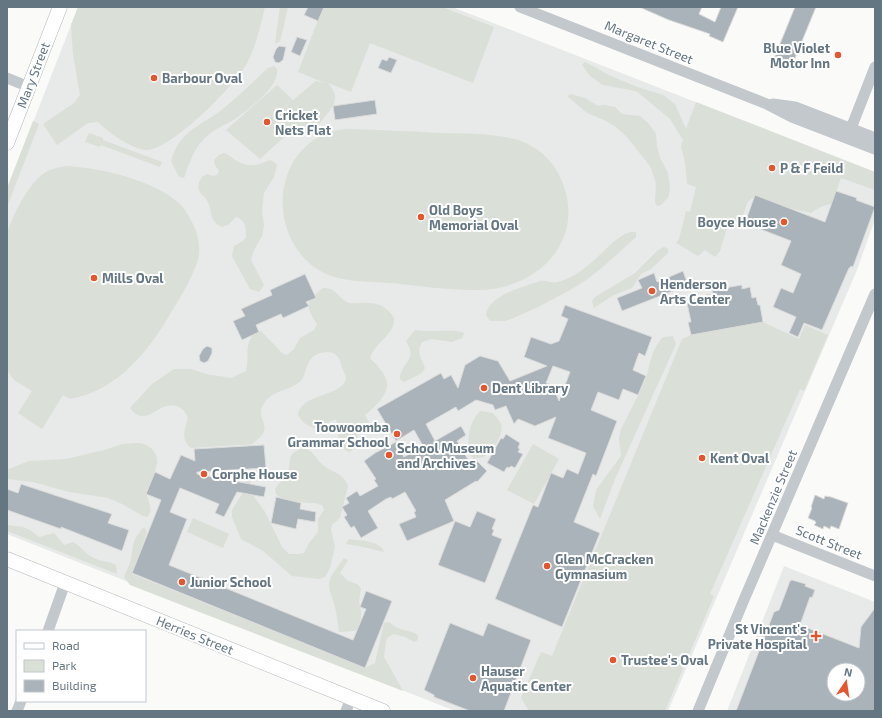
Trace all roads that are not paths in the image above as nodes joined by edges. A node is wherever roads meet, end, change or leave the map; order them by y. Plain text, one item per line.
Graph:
1 (60, 7) edge
2 (520, 7) edge
3 (875, 67) edge
4 (7, 78) edge
5 (29, 87) junction
6 (849, 133) junction
7 (875, 138) edge
8 (7, 143) edge
9 (875, 149) edge
10 (875, 294) edge
11 (772, 535) junction
12 (7, 560) edge
13 (875, 576) edge
14 (65, 583) junction
15 (48, 630) edge
16 (348, 705) edge
17 (383, 711) edge
18 (698, 711) edge

1 - 5 main road, Mary Street
2 - 6 street, Margaret Street
3 - 6 street
4 - 5 street
5 - 8 main road, Mary Street
6 - 7 street, Margaret Street
6 - 9 street, Margaret Street
10 - 11 street, Mackenzie Street
11 - 13 street, Scott Street
11 - 18 street, Mackenzie Street
12 - 14 main road, Herries Street
14 - 15 street
14 - 16 main road, Herries Street
16 - 17 main road, Herries Street

